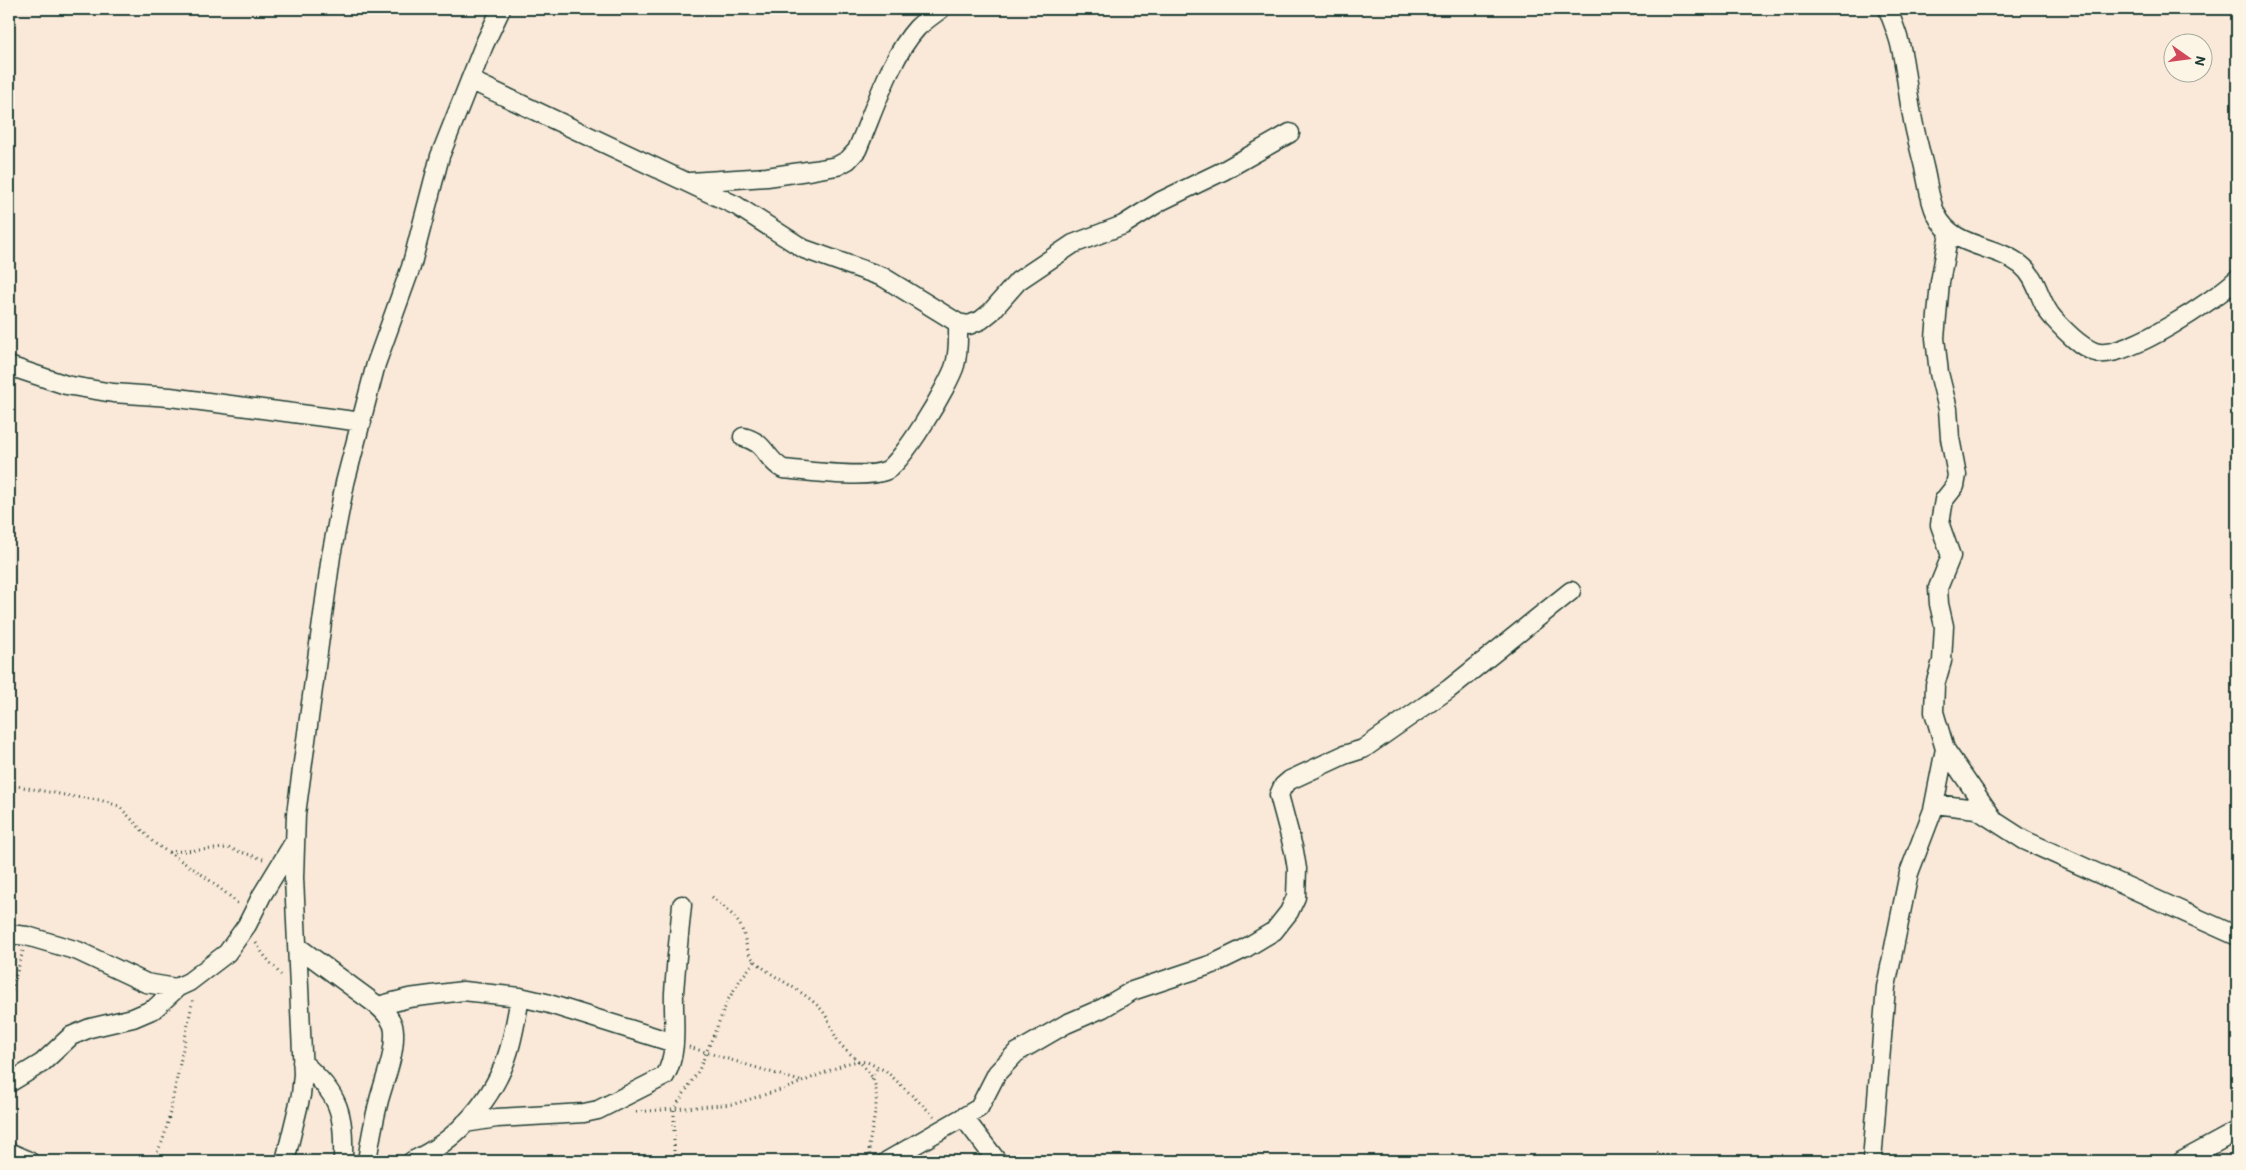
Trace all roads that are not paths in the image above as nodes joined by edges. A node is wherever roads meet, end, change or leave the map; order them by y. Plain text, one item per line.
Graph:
1 (501, 9) edge
2 (941, 9) edge
3 (1888, 9) edge
4 (470, 80) junction
5 (1290, 133) dead end
6 (690, 182) junction
7 (1949, 233) junction
8 (2237, 279) edge
9 (958, 323) junction
10 (9, 366) edge
11 (362, 422) junction
12 (743, 436) dead end
13 (1571, 591) dead end
14 (1945, 748) junction
15 (1935, 804) junction
16 (1992, 818) junction
17 (295, 841) junction
18 (682, 905) dead end
19 (9, 934) edge
20 (2237, 936) edge
21 (298, 947) junction
22 (178, 987) junction
23 (520, 997) junction
24 (378, 1006) junction
25 (674, 1043) junction
26 (302, 1062) junction
27 (9, 1083) edge
28 (964, 1118) junction
29 (465, 1123) junction
30 (2237, 1131) edge
31 (9, 1152) edge
32 (29, 1161) edge
33 (284, 1161) edge
34 (343, 1161) edge
35 (367, 1161) edge
36 (412, 1161) edge
37 (887, 1161) edge
38 (997, 1161) edge
39 (1872, 1161) edge
40 (2182, 1161) edge

1 - 4 street
2 - 6 street
3 - 7 street
4 - 6 street
4 - 11 street
5 - 9 street
6 - 9 street
7 - 8 street
7 - 14 street
9 - 12 street
10 - 11 street
11 - 17 street
13 - 28 street
14 - 15 street
14 - 16 street
15 - 16 street
15 - 39 street
16 - 20 street
17 - 21 street
17 - 22 street
18 - 25 street
19 - 22 street
21 - 24 street
21 - 26 street
22 - 27 street
23 - 24 street
23 - 25 street
23 - 29 street
24 - 35 street
25 - 29 street
26 - 33 street
26 - 34 street
28 - 37 street
28 - 38 street
29 - 36 street
30 - 40 street
31 - 32 street

